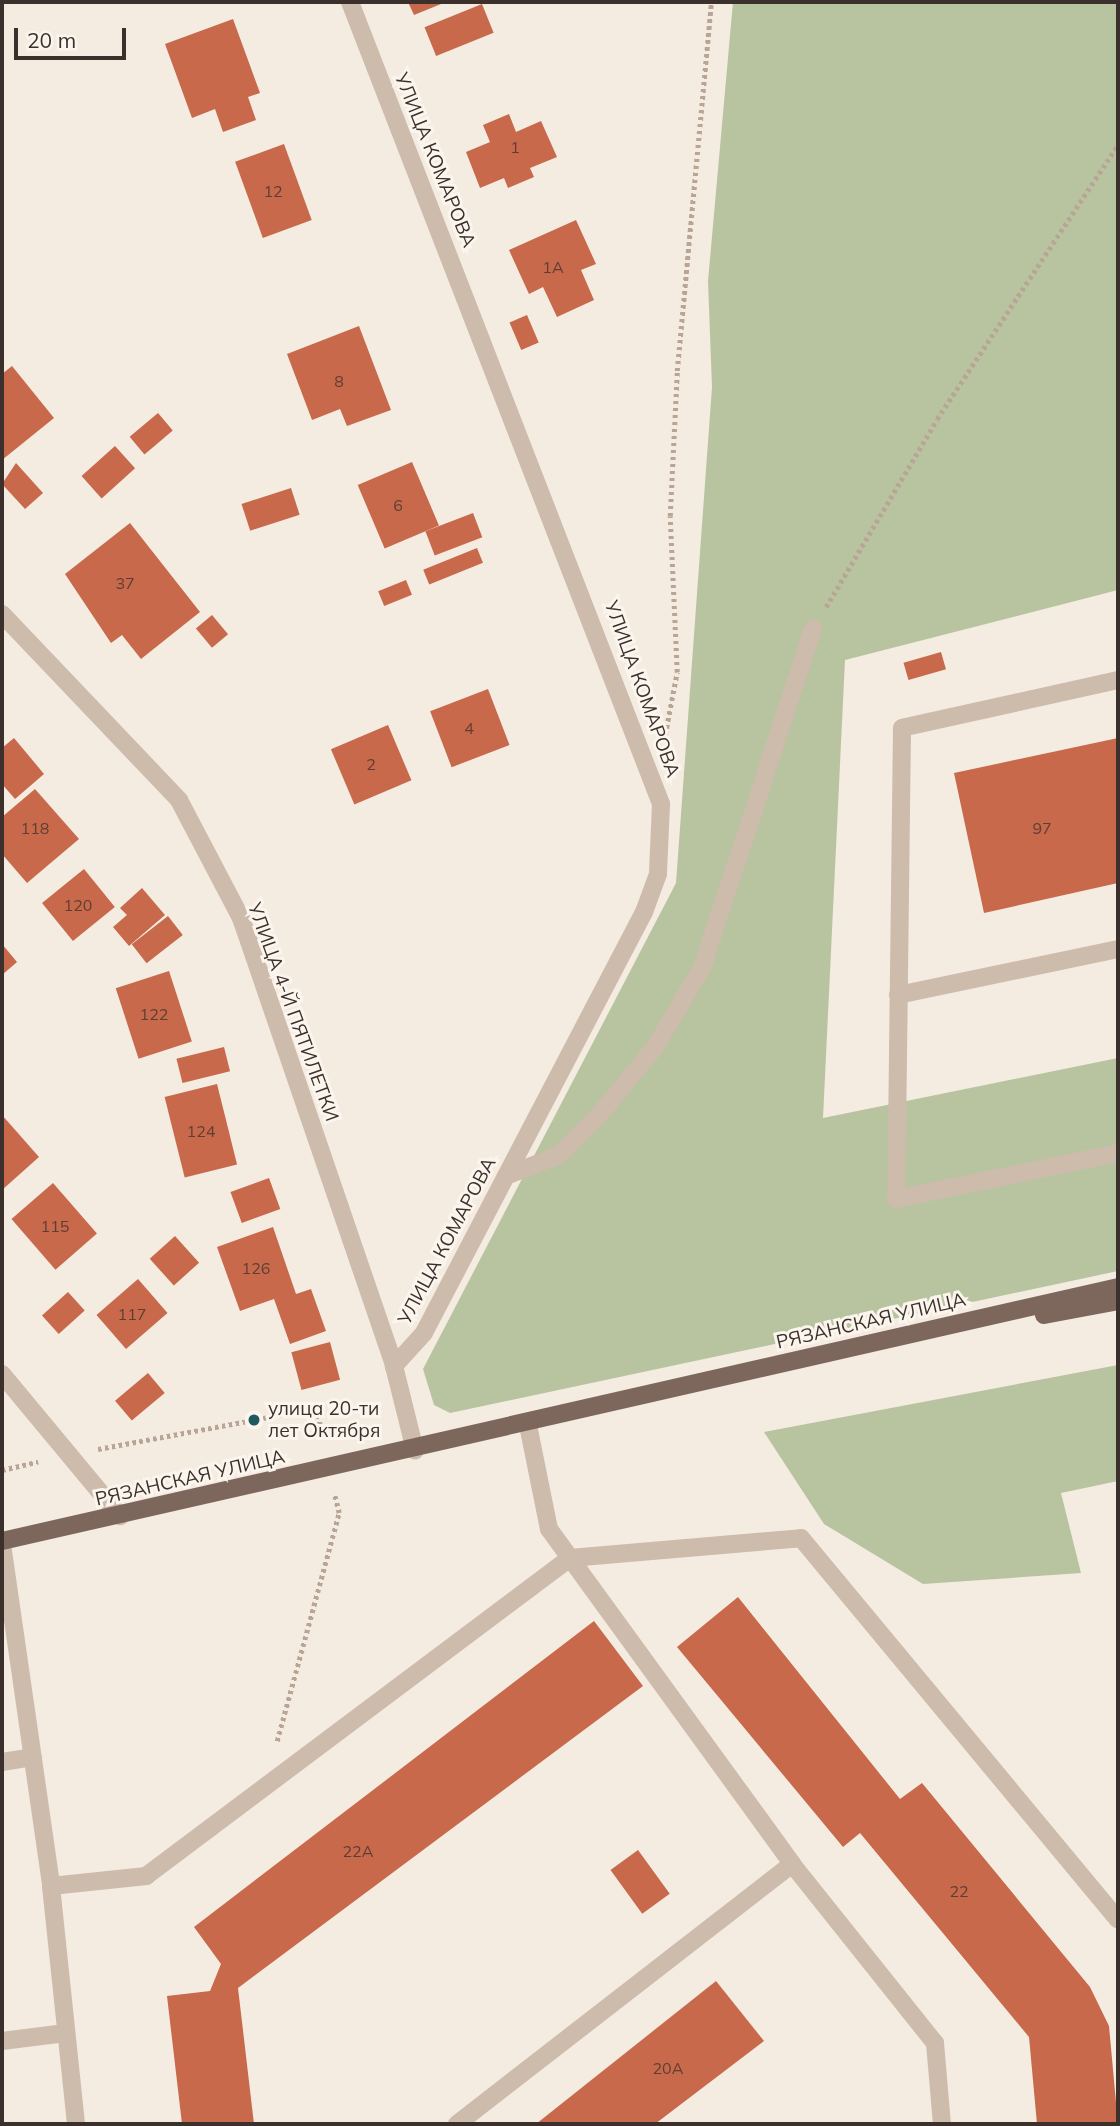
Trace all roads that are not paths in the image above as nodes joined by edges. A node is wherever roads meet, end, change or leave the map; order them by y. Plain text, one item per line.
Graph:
1 (350, 2) edge
2 (2, 614) edge
3 (813, 629) road end
4 (1118, 680) edge
5 (1118, 949) edge
6 (898, 995) junction
7 (1118, 1153) edge
8 (506, 1176) junction
9 (1118, 1287) edge
10 (1118, 1301) edge
11 (394, 1366) junction
12 (2, 1374) edge
13 (632, 1396) junction
14 (528, 1425) junction
15 (415, 1450) junction
16 (120, 1516) junction
17 (2, 1542) edge
18 (570, 1558) junction
19 (33, 1757) junction
20 (2, 1762) edge
21 (792, 1864) junction
22 (51, 1886) junction
23 (1118, 1920) edge
24 (65, 2033) junction
25 (2, 2041) edge
26 (76, 2124) edge
27 (457, 2124) edge
28 (942, 2124) edge

1 - 8 street, УЛИЦА КОМАРОВА
2 - 11 street, УЛИЦА 4-Й ПЯТИЛЕТКИ
3 - 8 street
4 - 6 street
5 - 6 street
6 - 7 street
8 - 11 street, УЛИЦА КОМАРОВА
9 - 13 main road, РЯЗАНСКАЯ УЛИЦА
10 - 13 main road, РЯЗАНСКАЯ УЛИЦА
11 - 15 street, УЛИЦА 4-Й ПЯТИЛЕТКИ
12 - 16 street
13 - 14 main road, РЯЗАНСКАЯ УЛИЦА
14 - 15 main road, РЯЗАНСКАЯ УЛИЦА
14 - 18 street
15 - 16 main road, РЯЗАНСКАЯ УЛИЦА
16 - 17 main road, РЯЗАНСКАЯ УЛИЦА
17 - 19 street
18 - 21 street
18 - 22 street
18 - 23 street
19 - 20 street
19 - 22 street
21 - 27 street
21 - 28 street
22 - 24 street
24 - 25 street
24 - 26 street

